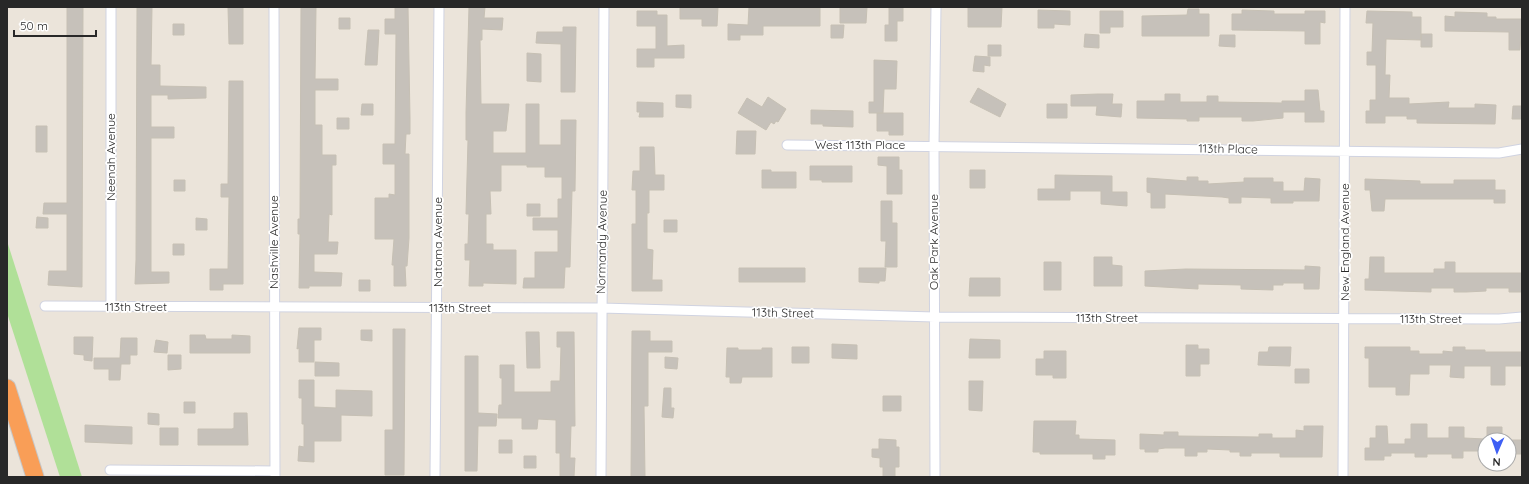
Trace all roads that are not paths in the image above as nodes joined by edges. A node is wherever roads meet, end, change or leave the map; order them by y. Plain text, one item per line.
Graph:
1 (112, 7) edge
2 (274, 7) edge
3 (439, 7) edge
4 (604, 7) edge
5 (936, 7) edge
6 (1345, 7) edge
7 (787, 144) dead end
8 (934, 145) junction
9 (1522, 149) edge
10 (1344, 151) junction
11 (45, 306) dead end
12 (111, 307) junction
13 (275, 307) junction
14 (438, 308) junction
15 (601, 308) junction
16 (935, 317) junction
17 (1522, 317) edge
18 (1345, 319) junction
19 (7, 388) edge
20 (110, 470) dead end
21 (275, 474) edge
22 (35, 477) edge
23 (436, 477) edge
24 (601, 477) edge
25 (935, 477) edge
26 (1343, 477) edge

1 - 12 street, Neenah Avenue
2 - 13 street, Nashville Avenue
3 - 14 street, Natoma Avenue
4 - 15 street, Normandy Avenue
5 - 8 street, Oak Park Avenue
6 - 10 street, New England Avenue
7 - 8 street, West 113th Place
8 - 10 street, 113th Place
8 - 16 street, Oak Park Avenue
9 - 10 street, 113th Place
10 - 18 street, New England Avenue
11 - 12 street, 113th Street
12 - 13 street, 113th Street
13 - 14 street, 113th Street
13 - 21 street, Nashville Avenue
14 - 15 street, 113th Street
14 - 23 street, Natoma Avenue
15 - 16 street, 113th Street
15 - 24 street, Normandy Avenue
16 - 18 street, 113th Street
16 - 25 street, Oak Park Avenue
17 - 18 street, 113th Street
18 - 26 street, New England Avenue
19 - 22 highway
20 - 21 street

